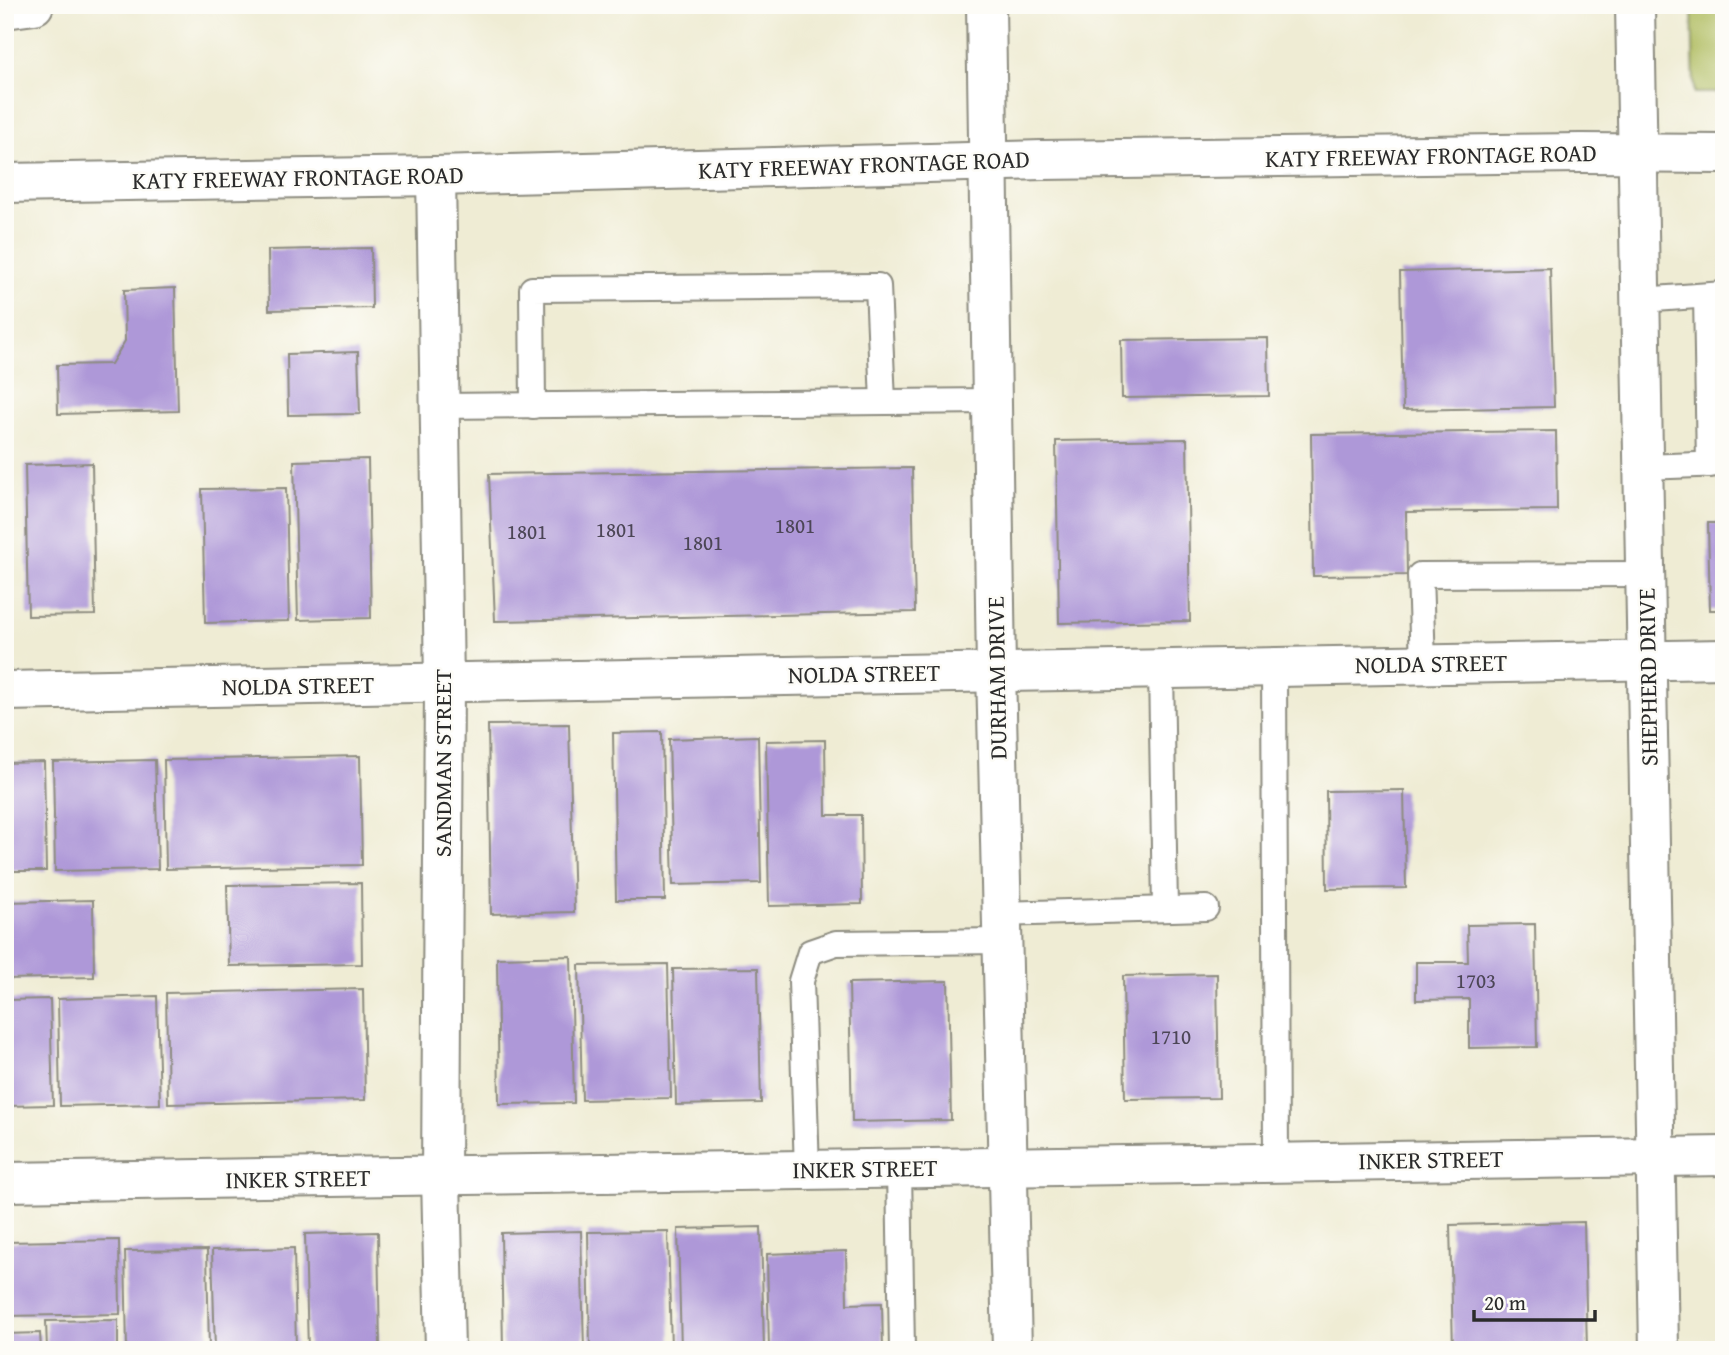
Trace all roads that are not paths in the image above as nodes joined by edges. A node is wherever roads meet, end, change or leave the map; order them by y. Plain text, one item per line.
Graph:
1 (34, 5) edge
2 (986, 5) edge
3 (1635, 5) edge
4 (5, 9) edge
5 (1639, 153) junction
6 (1724, 154) edge
7 (988, 162) junction
8 (436, 176) junction
9 (5, 183) edge
10 (1715, 295) edge
11 (1641, 300) junction
12 (992, 401) junction
13 (883, 402) junction
14 (533, 405) junction
15 (439, 406) junction
16 (1716, 464) edge
17 (1644, 467) junction
18 (1646, 574) junction
19 (1724, 659) edge
20 (1647, 660) junction
21 (1423, 664) junction
22 (1274, 666) junction
23 (1161, 668) junction
24 (996, 670) junction
25 (444, 684) junction
26 (5, 691) edge
27 (1206, 908) dead end
28 (1165, 909) junction
29 (1002, 927) junction
30 (1724, 1156) edge
31 (1656, 1157) junction
32 (1276, 1163) junction
33 (1009, 1166) junction
34 (899, 1169) junction
35 (807, 1171) junction
36 (441, 1177) junction
37 (5, 1182) edge
38 (444, 1350) edge
39 (902, 1350) edge
40 (1013, 1350) edge
41 (1659, 1350) edge

1 - 4 main road
2 - 7 main road, DURHAM DRIVE
3 - 5 main road, SHEPHERD DRIVE
5 - 6 main road, KATY FREEWAY FRONTAGE ROAD
5 - 7 main road, KATY FREEWAY FRONTAGE ROAD
5 - 11 main road, SHEPHERD DRIVE
7 - 8 main road, KATY FREEWAY FRONTAGE ROAD
7 - 12 main road, DURHAM DRIVE
8 - 9 main road, KATY FREEWAY FRONTAGE ROAD
8 - 15 main road, SANDMAN STREET
10 - 11 lane
10 - 16 lane
11 - 17 main road, SHEPHERD DRIVE
12 - 13 lane
12 - 24 main road, DURHAM DRIVE
13 - 14 lane
13 - 14 lane
14 - 15 lane
15 - 25 main road, SANDMAN STREET
16 - 17 lane
17 - 18 main road, SHEPHERD DRIVE
18 - 20 main road, SHEPHERD DRIVE
18 - 21 lane
19 - 20 main road, NOLDA STREET
20 - 21 main road, NOLDA STREET
20 - 31 main road, SHEPHERD DRIVE
21 - 22 main road, NOLDA STREET
22 - 23 main road, NOLDA STREET
22 - 32 lane
23 - 24 main road, NOLDA STREET
23 - 28 lane
24 - 25 main road, NOLDA STREET
24 - 29 main road, DURHAM DRIVE
25 - 26 main road, NOLDA STREET
25 - 36 main road, SANDMAN STREET
27 - 28 lane
28 - 29 lane
29 - 33 main road, DURHAM DRIVE
29 - 35 lane
30 - 31 main road, INKER STREET
31 - 32 main road, INKER STREET
31 - 41 main road, SHEPHERD DRIVE
32 - 33 main road, INKER STREET
33 - 34 main road, INKER STREET
33 - 40 main road, DURHAM DRIVE
34 - 35 main road, INKER STREET
34 - 39 lane
35 - 36 main road, INKER STREET
36 - 37 main road, INKER STREET
36 - 38 main road, SANDMAN STREET

